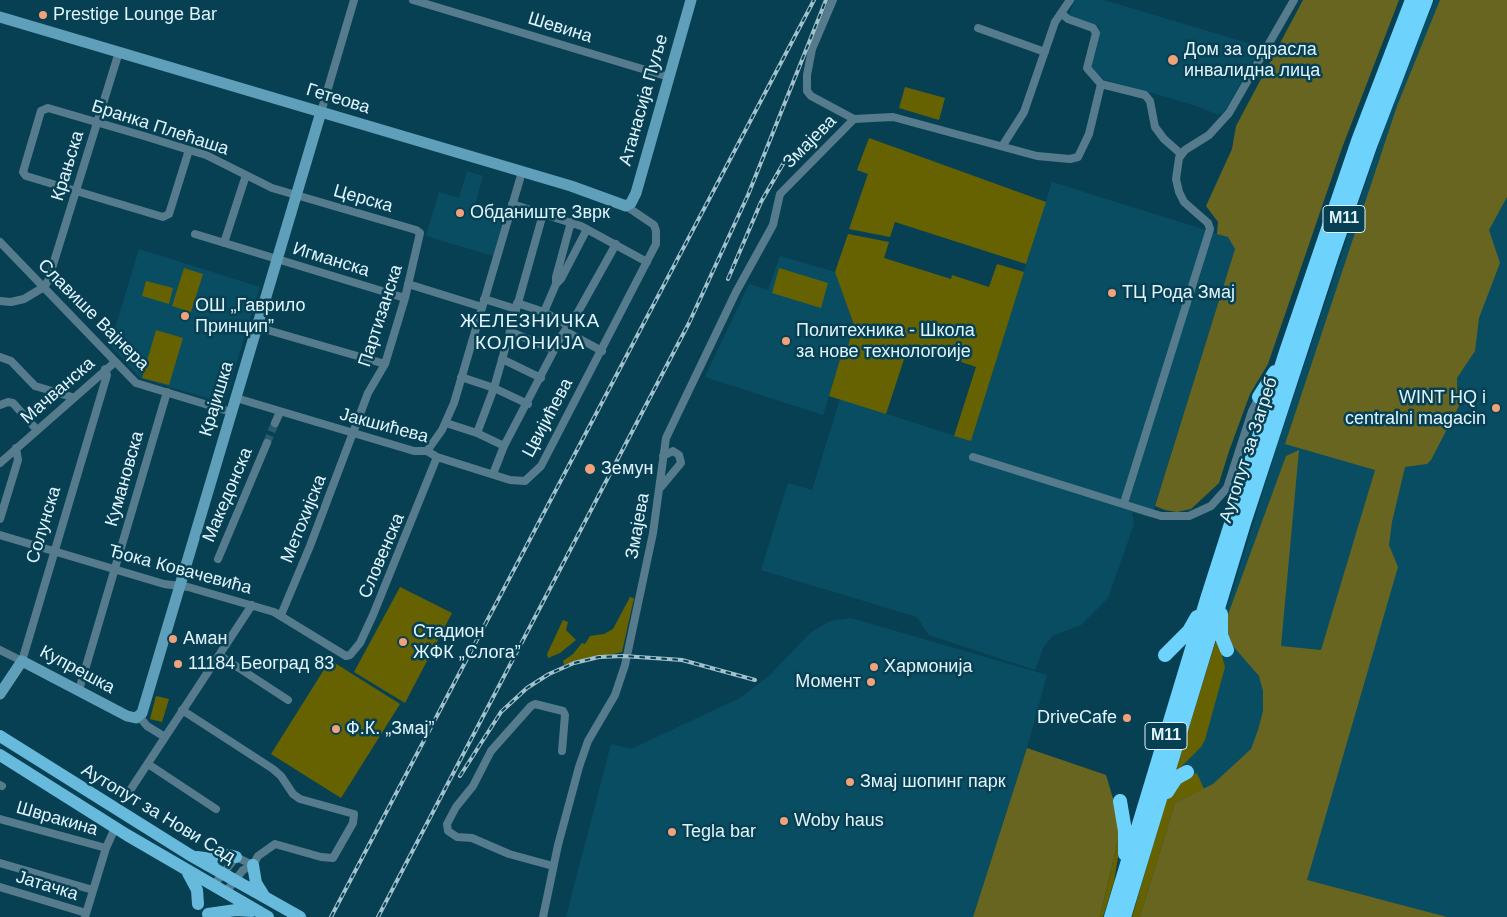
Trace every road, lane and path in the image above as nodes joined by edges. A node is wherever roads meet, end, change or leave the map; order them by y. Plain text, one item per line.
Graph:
1 (354, 0) edge
2 (413, 0) edge
3 (691, 0) edge
4 (833, 0) edge
5 (1070, 0) edge
6 (1294, 0) edge
7 (1412, 0) edge
8 (1426, 0) edge
9 (1062, 14) junction
10 (0, 19) edge
11 (978, 28) dead end
12 (118, 52) junction
13 (1045, 52) junction
14 (669, 77) junction
15 (1101, 84) junction
16 (321, 112) junction
17 (854, 119) junction
18 (98, 123) junction
19 (1003, 145) junction
20 (189, 150) junction
21 (1180, 154) junction
22 (522, 172) junction
23 (246, 175) junction
24 (76, 192) junction
25 (296, 195) junction
26 (512, 204) junction
27 (626, 206) junction
28 (543, 214) junction
29 (571, 222) junction
30 (588, 229) junction
31 (656, 231) joint
32 (420, 233) joint
33 (195, 234) dead end
34 (0, 242) edge
35 (224, 243) junction
36 (616, 244) junction
37 (277, 260) junction
38 (647, 262) junction
39 (408, 284) junction
40 (556, 284) junction
41 (44, 287) junction
42 (405, 298) junction
43 (0, 301) edge
44 (483, 303) junction
45 (517, 306) junction
46 (544, 312) junction
47 (257, 327) junction
48 (567, 328) junction
49 (511, 332) junction
50 (554, 350) junction
51 (602, 350) junction
52 (1286, 352) junction
53 (0, 357) edge
54 (502, 359) junction
55 (115, 362) junction
56 (385, 364) junction
57 (105, 369) junction
58 (462, 376) junction
59 (541, 378) junction
60 (494, 388) junction
61 (167, 392) junction
62 (1259, 397) joint
63 (72, 398) junction
64 (236, 398) junction
65 (528, 404) junction
66 (0, 405) edge
67 (231, 412) junction
68 (280, 412) junction
69 (446, 423) junction
70 (275, 424) tunnel mouth
71 (37, 430) junction
72 (354, 434) junction
73 (477, 434) junction
74 (666, 438) junction
75 (267, 444) tunnel mouth
76 (504, 446) junction
77 (16, 448) junction
78 (427, 451) junction
79 (670, 451) junction
80 (663, 456) junction
81 (437, 457) junction
82 (973, 457) dead end
83 (2, 459) edge
84 (662, 467) junction
85 (493, 474) junction
86 (671, 474) junction
87 (525, 481) joint
88 (660, 489) junction
89 (1124, 504) junction
90 (0, 519) edge
91 (0, 535) edge
92 (54, 550) junction
93 (218, 559) dead end
94 (115, 569) junction
95 (179, 586) junction
96 (1222, 595) junction
97 (1207, 599) junction
98 (252, 606) junction
99 (281, 615) junction
100 (0, 650) edge
101 (1227, 650) dead end
102 (343, 655) joint
103 (1165, 655) dead end
104 (219, 656) junction
105 (22, 661) junction
106 (79, 690) junction
107 (2, 691) edge
108 (288, 700) dead end
109 (182, 710) junction
110 (139, 716) junction
111 (2, 736) edge
112 (165, 737) junction
113 (562, 751) dead end
114 (0, 755) edge
115 (148, 764) junction
116 (1187, 772) dead end
117 (127, 796) dead end
118 (1120, 801) dead end
119 (216, 810) dead end
120 (1155, 812) junction
121 (0, 819) edge
122 (115, 828) junction
123 (106, 848) junction
124 (190, 855) junction
125 (236, 857) junction
126 (0, 863) edge
127 (253, 865) junction
128 (553, 866) junction
129 (184, 870) junction
130 (1124, 873) junction
131 (222, 874) junction
132 (234, 881) junction
133 (213, 886) junction
134 (0, 887) edge
135 (93, 890) junction
136 (225, 893) junction
137 (266, 898) junction
138 (198, 904) dead end
139 (208, 914) dead end
140 (263, 914) edge
141 (85, 915) edge
142 (300, 917) edge
143 (543, 917) edge
144 (1111, 917) edge
145 (1124, 917) edge

1 - 16 street, Крајишка
2 - 14 street, Шевина
3 - 14 main road, Атанасија Пуље
4 - 17 street
5 - 9 street
6 - 21 street
7 - 52 highway, Аутопут за Загреб / M11
8 - 96 highway, Аутопут за Загреб / M11
9 - 13 street
9 - 15 street
10 - 12 main road, Гетеова
11 - 13 street
12 - 16 main road, Гетеова
12 - 18 street, Крањска
13 - 19 street
14 - 27 main road, Атанасија Пуље
15 - 19 street
15 - 21 street
16 - 22 main road, Гетеова
16 - 25 main road, Крајишка
17 - 19 street
17 - 74 street, Змајева
18 - 20 street, Бранка Плећаша
18 - 24 street, Крањска
18 - 24 street, Бранка Плећаша
20 - 23 street, Бранка Плећаша
20 - 24 street
21 - 89 street
22 - 26 street
22 - 27 main road, Гетеова
23 - 25 street, Бранка Плећаша
23 - 35 street
24 - 41 street, Крањска
25 - 32 street, Церска
25 - 37 main road, Крајишка
26 - 28 street
26 - 44 street
27 - 31 street, Гетеова
28 - 29 street
28 - 45 street
29 - 30 street
29 - 40 street
30 - 36 street
30 - 40 street
31 - 38 street, Цвијићева
32 - 39 street, Партизанска
33 - 35 street, Игманска
34 - 41 street, Славише Вајнера
35 - 37 street, Игманска
36 - 38 street
36 - 48 street
37 - 42 street, Игманска
37 - 47 main road, Крајишка
38 - 51 street, Цвијићева
39 - 42 street, Партизанска
39 - 44 street
40 - 46 street
41 - 43 street
41 - 55 street, Славише Вајнера
42 - 56 street, Партизанска
44 - 45 street
44 - 58 street
45 - 46 street
45 - 49 street
46 - 48 street
47 - 56 street
47 - 64 main road, Крајишка
48 - 50 street
48 - 51 street
49 - 50 street
49 - 54 street
50 - 59 street
51 - 87 street, Цвијићева
52 - 62 highway
52 - 97 highway, Аутопут за Загреб / M11
53 - 63 street
54 - 59 street
54 - 60 street
55 - 57 street, Мачванска
55 - 61 street, Славише Вајнера
56 - 72 street, Партизанска
57 - 63 street, Мачванска
57 - 92 street, Солунска
58 - 60 street
58 - 69 street
59 - 65 street
60 - 65 street
60 - 73 street
61 - 67 street, Славише Вајнера
61 - 94 street, Кумановска
62 - 89 street
63 - 71 street, Мачванска
64 - 67 main road, Крајишка
64 - 68 street, Јакшићева
65 - 76 street
66 - 71 street
67 - 95 main road, Крајишка
68 - 70 street
68 - 72 street, Јакшићева
69 - 73 street
69 - 78 street
71 - 77 street, Мачванска
72 - 78 street, Јакшићева
72 - 99 street, Метохијска
73 - 76 street
74 - 79 street
74 - 80 street, Змајева
75 - 93 street, Македонска
76 - 85 street
77 - 83 street, Мачванска
77 - 90 street
78 - 81 street, Јакшићева
79 - 80 street
79 - 86 street
80 - 84 street, Змајева
81 - 85 street, Јакшићева
81 - 102 street, Словенска
82 - 89 street
84 - 86 street
84 - 88 street, Змајева
85 - 87 street, Јакшићева
86 - 88 street
88 - 128 street, Змајева
91 - 92 street, Ђока Ковачевића
92 - 94 street, Ђока Ковачевића
92 - 105 street, Солунска
94 - 95 street, Ђока Ковачевића
94 - 106 street, Кумановска
95 - 98 street, Ђока Ковачевића
95 - 110 main road, Крајишка
96 - 101 highway
96 - 120 highway, Аутопут за Загреб / M11
97 - 103 highway
97 - 130 highway, Аутопут за Загреб / M11
98 - 99 street, Ђока Ковачевића
98 - 104 street
99 - 102 street, Ђока Ковачевића
100 - 105 street, Купрешка
104 - 108 street
104 - 109 street
105 - 106 main road, Купрешка
105 - 107 main road, Солунска
106 - 110 main road, Купрешка
109 - 112 street
109 - 127 street
110 - 112 street
111 - 124 main road, Аутопут за Нови Сад
112 - 115 street
113 - 128 street
114 - 122 main road, Аутопут за Нови Сад
115 - 117 street
115 - 119 street
116 - 120 highway
118 - 130 highway
120 - 145 highway, Аутопут за Загреб / M11
121 - 123 street, Швракина
122 - 123 street
122 - 129 main road, Аутопут за Нови Сад
123 - 135 street
124 - 125 main road
124 - 131 main road, Аутопут за Нови Сад
125 - 127 street
125 - 131 street
126 - 135 street
127 - 132 street
127 - 137 main road
128 - 143 street, Змајева
129 - 133 main road, Аутопут за Нови Сад
129 - 138 main road
130 - 144 highway, Аутопут за Загреб / M11
131 - 132 main road, Аутопут за Нови Сад
131 - 133 street
132 - 136 street
132 - 137 main road, Аутопут за Нови Сад
133 - 136 main road, Аутопут за Нови Сад
134 - 141 street, Јатачка
135 - 141 street
136 - 140 main road, Аутопут за Нови Сад
137 - 142 main road, Аутопут за Нови Сад
139 - 140 main road

